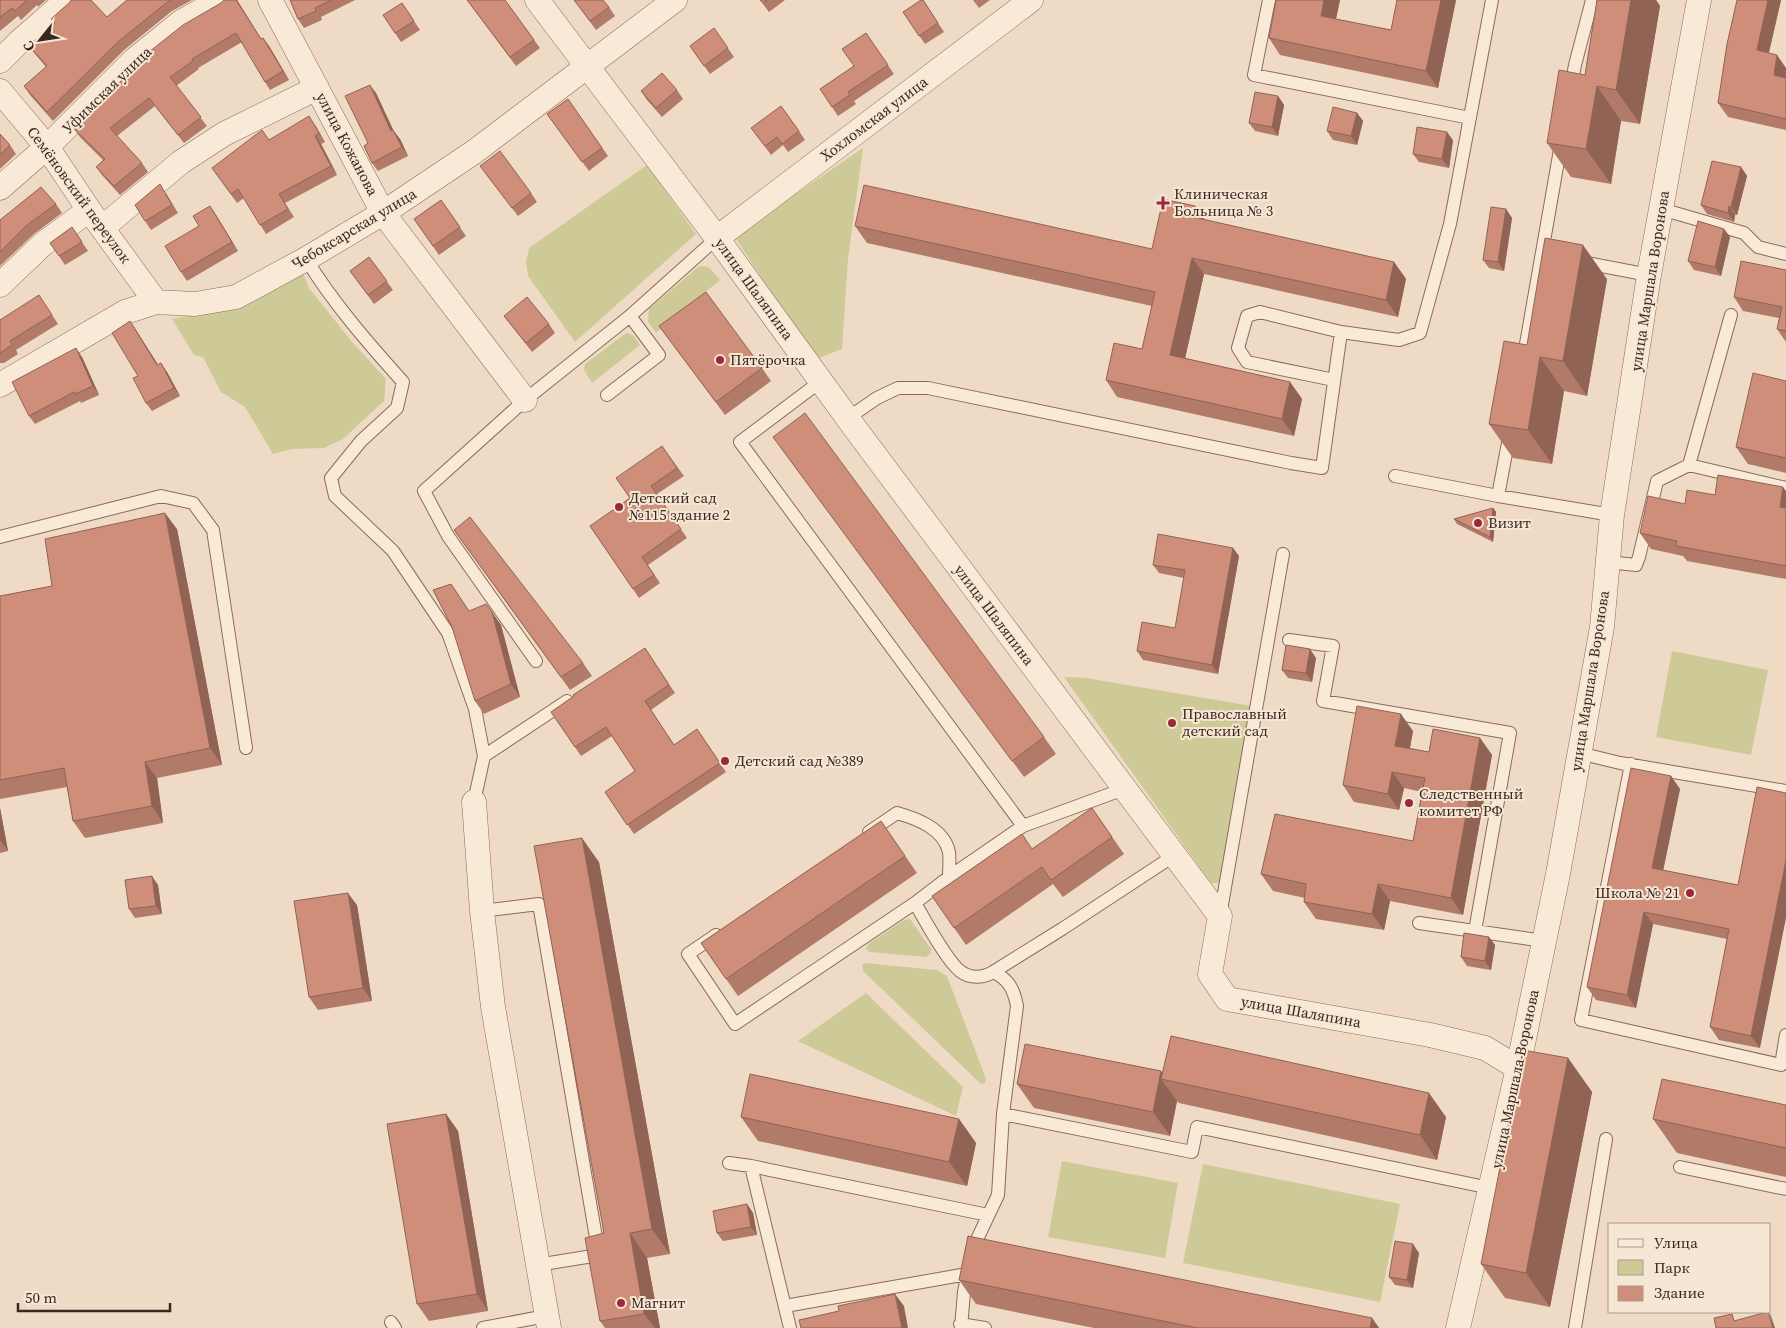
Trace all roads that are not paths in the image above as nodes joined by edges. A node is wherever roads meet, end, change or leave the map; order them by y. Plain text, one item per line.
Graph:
1 (67, 0) edge
2 (220, 0) edge
3 (270, 0) edge
4 (537, 0) edge
5 (675, 0) edge
6 (1031, 0) edge
7 (1269, 0) edge
8 (1492, 0) edge
9 (1592, 0) edge
10 (1699, 0) edge
11 (0, 62) edge
12 (587, 68) junction
13 (317, 88) junction
14 (0, 91) edge
15 (1568, 103) edge
16 (1470, 118) junction
17 (1564, 132) edge
18 (47, 148) junction
19 (0, 188) edge
20 (1661, 209) junction
21 (383, 213) junction
22 (96, 219) junction
23 (717, 238) junction
24 (1786, 254) edge
25 (306, 259) junction
26 (1571, 260) edge
27 (1649, 274) junction
28 (0, 285) edge
29 (156, 302) junction
30 (1731, 315) dead end
31 (630, 316) junction
32 (1341, 332) junction
33 (1521, 371) edge
34 (1334, 380) junction
35 (821, 381) junction
36 (0, 385) edge
37 (608, 395) dead end
38 (526, 400) junction
39 (848, 418) junction
40 (1512, 419) edge
41 (1689, 465) junction
42 (1395, 476) dead end
43 (1786, 488) edge
44 (1498, 496) junction
45 (1612, 515) junction
46 (0, 537) edge
47 (1283, 554) dead end
48 (1608, 562) junction
49 (1289, 640) dead end
50 (536, 661) edge
51 (575, 696) edge
52 (246, 748) dead end
53 (1579, 753) junction
54 (484, 756) junction
55 (1630, 764) junction
56 (1124, 788) junction
57 (1786, 791) edge
58 (474, 802) joint
59 (1023, 826) junction
60 (857, 840) edge
61 (1175, 855) junction
62 (949, 877) junction
63 (915, 903) junction
64 (482, 911) junction
65 (1220, 916) junction
66 (1419, 923) dead end
67 (728, 927) edge
68 (1475, 931) junction
69 (1544, 941) junction
70 (993, 972) junction
71 (1786, 1035) edge
72 (1518, 1068) junction
73 (1003, 1114) junction
74 (1606, 1139) dead end
75 (729, 1163) dead end
76 (752, 1166) junction
77 (1680, 1167) dead end
78 (1490, 1188) junction
79 (1786, 1189) edge
80 (988, 1215) junction
81 (537, 1265) junction
82 (967, 1274) junction
83 (785, 1306) junction
84 (548, 1322) edge
85 (961, 1326) edge
86 (1462, 1327) edge
87 (483, 1328) edge
88 (790, 1328) edge
89 (985, 1328) edge
90 (1575, 1328) edge

1 - 11 street
2 - 18 street, Уфимская улица
3 - 13 street, улица Кожанова
4 - 12 street, улица Шаляпина
5 - 12 street, Чебоксарская улица
6 - 23 street, Хохломская улица
7 - 16 lane
8 - 16 lane
9 - 15 lane
10 - 20 street, улица Маршала Воронова
12 - 21 street, Чебоксарская улица
12 - 23 street, улица Шаляпина
13 - 21 street, улица Кожанова
13 - 22 street
14 - 18 street, Семёновский переулок
16 - 32 lane
17 - 33 lane
18 - 19 street, Уфимская улица
18 - 22 street, Семёновский переулок
20 - 24 lane
20 - 27 street, улица Маршала Воронова
21 - 25 street, Чебоксарская улица
21 - 38 street, улица Кожанова
22 - 28 street
22 - 29 street, Семёновский переулок
23 - 31 lane
23 - 35 street, улица Шаляпина
25 - 29 street, Чебоксарская улица
25 - 54 lane
26 - 27 lane
27 - 45 street, улица Маршала Воронова
29 - 36 street, Чебоксарская улица
30 - 41 lane
31 - 37 lane
31 - 38 lane
32 - 34 lane
32 - 34 lane
34 - 39 lane
35 - 39 street, улица Шаляпина
35 - 59 lane
38 - 50 lane
39 - 56 street, улица Шаляпина
40 - 44 lane
41 - 43 lane
41 - 48 lane
42 - 44 lane
44 - 45 lane
45 - 48 street, улица Маршала Воронова
46 - 52 lane
47 - 65 lane
48 - 53 street, улица Маршала Воронова
49 - 68 lane
51 - 54 lane
53 - 55 lane
53 - 69 street, улица Маршала Воронова
54 - 58 lane
55 - 57 lane
55 - 71 lane
56 - 59 lane
56 - 61 street, улица Шаляпина
58 - 64 street
59 - 62 lane
60 - 62 lane
61 - 65 street, улица Шаляпина
61 - 70 lane
62 - 63 lane
63 - 67 lane
63 - 70 lane
64 - 81 street
64 - 81 lane
65 - 72 street, улица Шаляпина
66 - 68 lane
68 - 69 lane
69 - 72 street, улица Маршала Воронова
70 - 73 lane
72 - 78 street, улица Маршала Воронова
73 - 78 lane
73 - 80 lane
74 - 90 lane
75 - 76 lane
76 - 80 lane
76 - 83 lane
77 - 79 lane
78 - 86 street, улица Маршала Воронова
80 - 82 lane
81 - 84 street
82 - 83 lane
82 - 85 lane
83 - 88 lane
84 - 87 lane
85 - 89 lane

